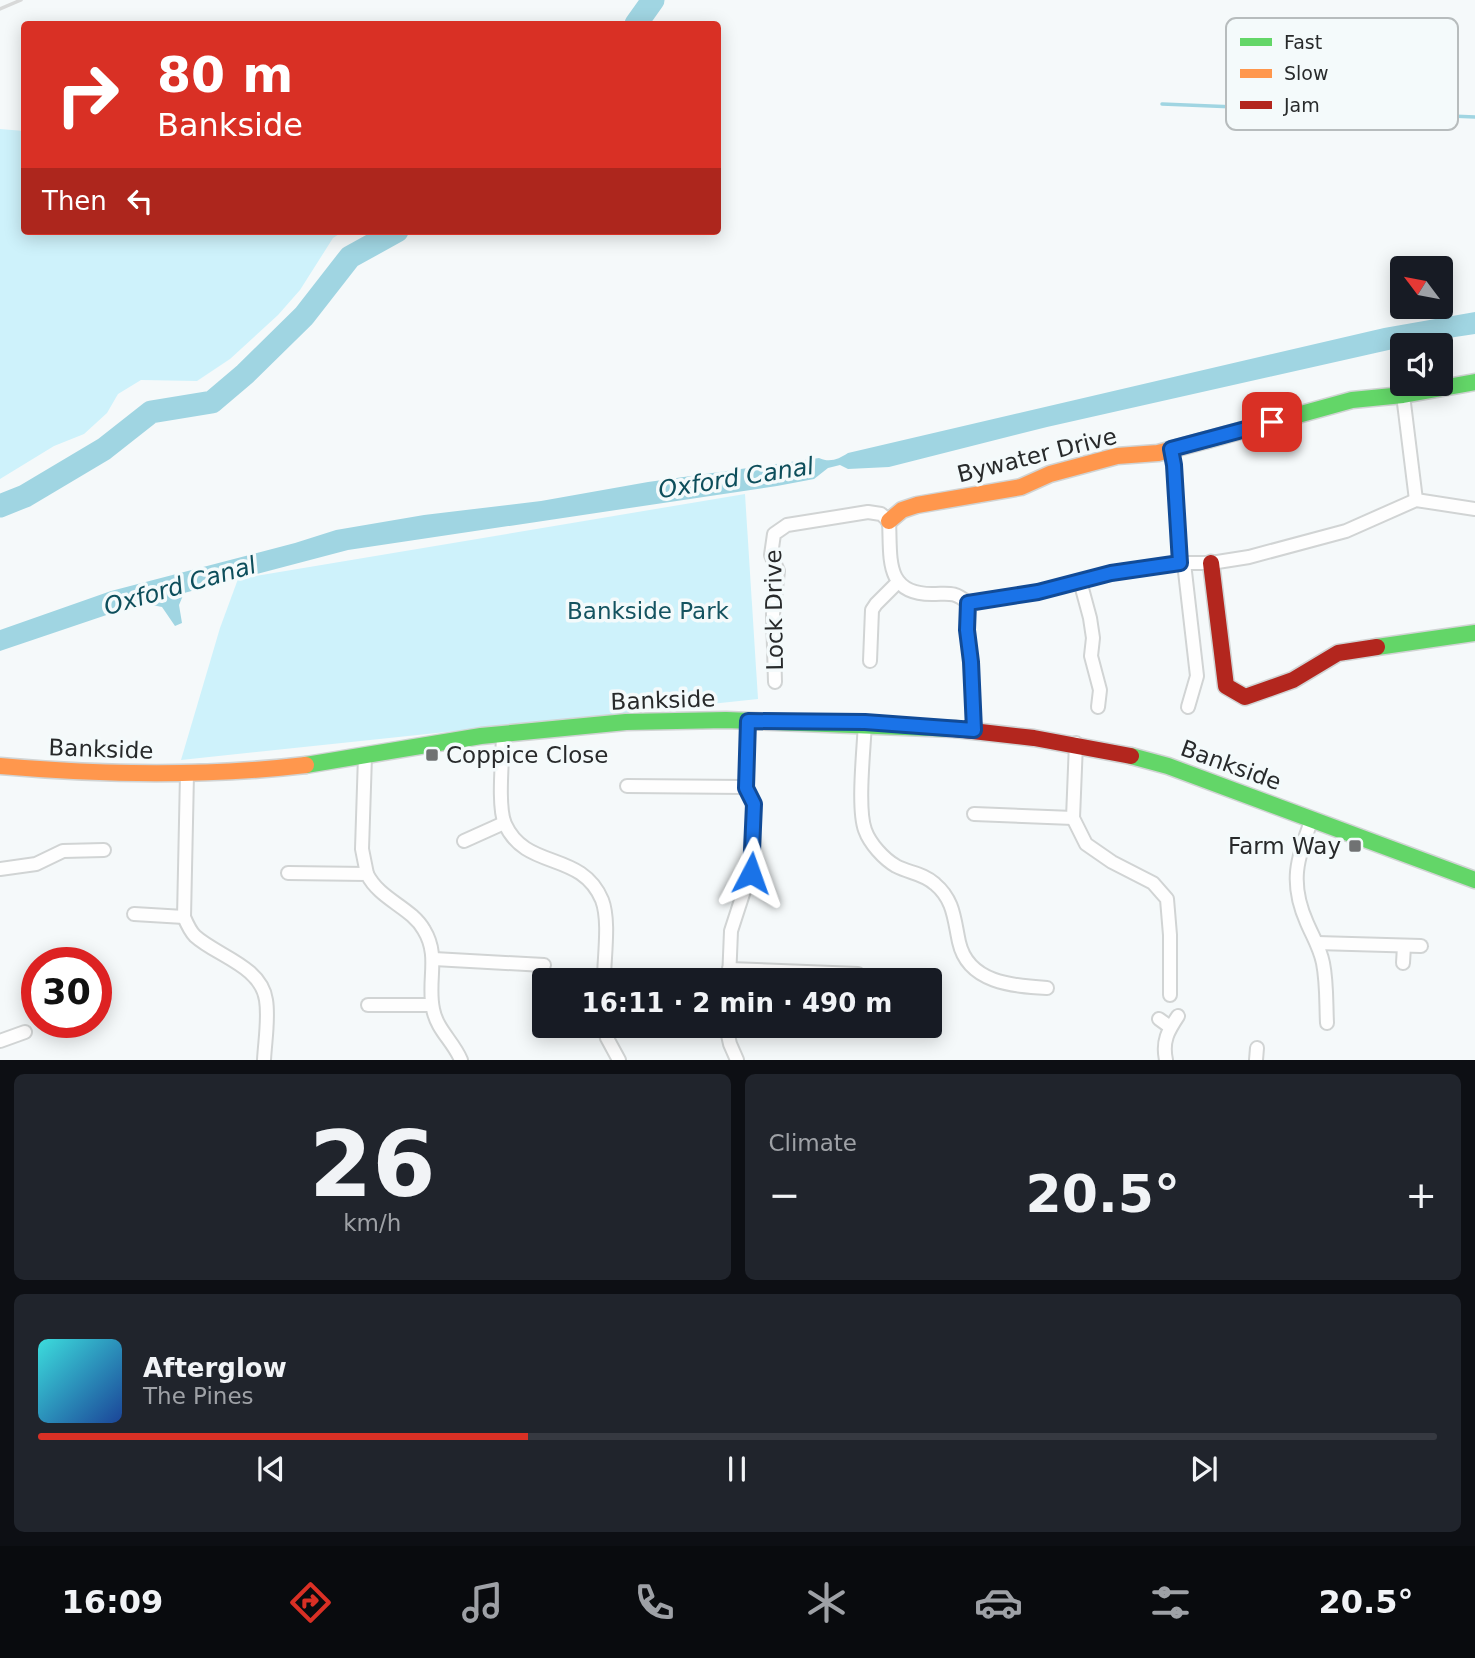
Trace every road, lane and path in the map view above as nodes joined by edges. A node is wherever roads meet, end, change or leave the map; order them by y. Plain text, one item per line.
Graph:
1 (1475, 382) edge
2 (1453, 386) edge
3 (1394, 396) edge
4 (1403, 396) edge
5 (1171, 449) junction
6 (1416, 500) junction
7 (1475, 509) edge
8 (889, 521) junction
9 (1182, 563) junction
10 (1211, 563) junction
11 (1080, 581) junction
12 (898, 582) junction
13 (965, 600) junction
14 (1475, 633) edge
15 (870, 661) dead end
16 (775, 682) dead end
17 (1188, 707) dead end
18 (1098, 708) dead end
19 (748, 721) junction
20 (865, 722) junction
21 (974, 730) junction
22 (503, 733) junction
23 (1076, 743) junction
24 (365, 756) junction
25 (0, 766) edge
26 (187, 774) junction
27 (627, 786) dead end
28 (746, 788) junction
29 (974, 814) dead end
30 (1073, 818) junction
31 (1311, 819) junction
32 (504, 823) junction
33 (464, 841) dead end
34 (104, 850) dead end
35 (0, 869) edge
36 (288, 873) dead end
37 (367, 874) junction
38 (1475, 880) edge
39 (134, 914) dead end
40 (184, 918) junction
41 (1317, 943) junction
42 (1404, 946) junction
43 (1421, 946) dead end
44 (434, 959) junction
45 (1403, 963) dead end
46 (544, 965) dead end
47 (604, 968) edge
48 (729, 968) edge
49 (1047, 988) dead end
50 (1170, 995) dead end
51 (368, 1005) dead end
52 (432, 1005) junction
53 (1159, 1019) dead end
54 (1327, 1023) dead end
55 (21, 1033) edge
56 (607, 1038) edge
57 (729, 1038) edge
58 (0, 1041) edge
59 (264, 1059) edge
60 (461, 1059) edge
61 (619, 1059) edge
62 (737, 1059) edge
63 (1166, 1059) edge

1 - 2 street, Bywater Drive
3 - 5 street, Bywater Drive
4 - 6 street
5 - 8 street, Bywater Drive
5 - 9 street
6 - 7 street
6 - 10 street
8 - 12 street
8 - 16 street, Lock Drive
9 - 10 street
9 - 11 street
9 - 17 street
10 - 14 street
11 - 13 street
11 - 18 street
12 - 13 street
12 - 15 street
13 - 21 street
19 - 20 street, Bankside
19 - 22 street, Bankside
19 - 28 street
20 - 21 street, Bankside
20 - 49 street
21 - 23 street, Bankside
22 - 24 street, Bankside
22 - 32 street
23 - 30 street
23 - 31 street, Bankside
24 - 26 street, Bankside
24 - 37 street
25 - 26 street, Bankside
26 - 40 street
27 - 28 street
28 - 48 street
29 - 30 street
30 - 50 street
31 - 38 street, Bankside
31 - 41 street
32 - 33 street
32 - 47 street
34 - 35 street
36 - 37 street
37 - 44 street
39 - 40 street
40 - 59 street
41 - 42 street
41 - 54 street
42 - 43 street
42 - 45 street
44 - 46 street
44 - 52 street
51 - 52 street
52 - 60 street
53 - 63 street
55 - 58 street
56 - 61 street
57 - 62 street

